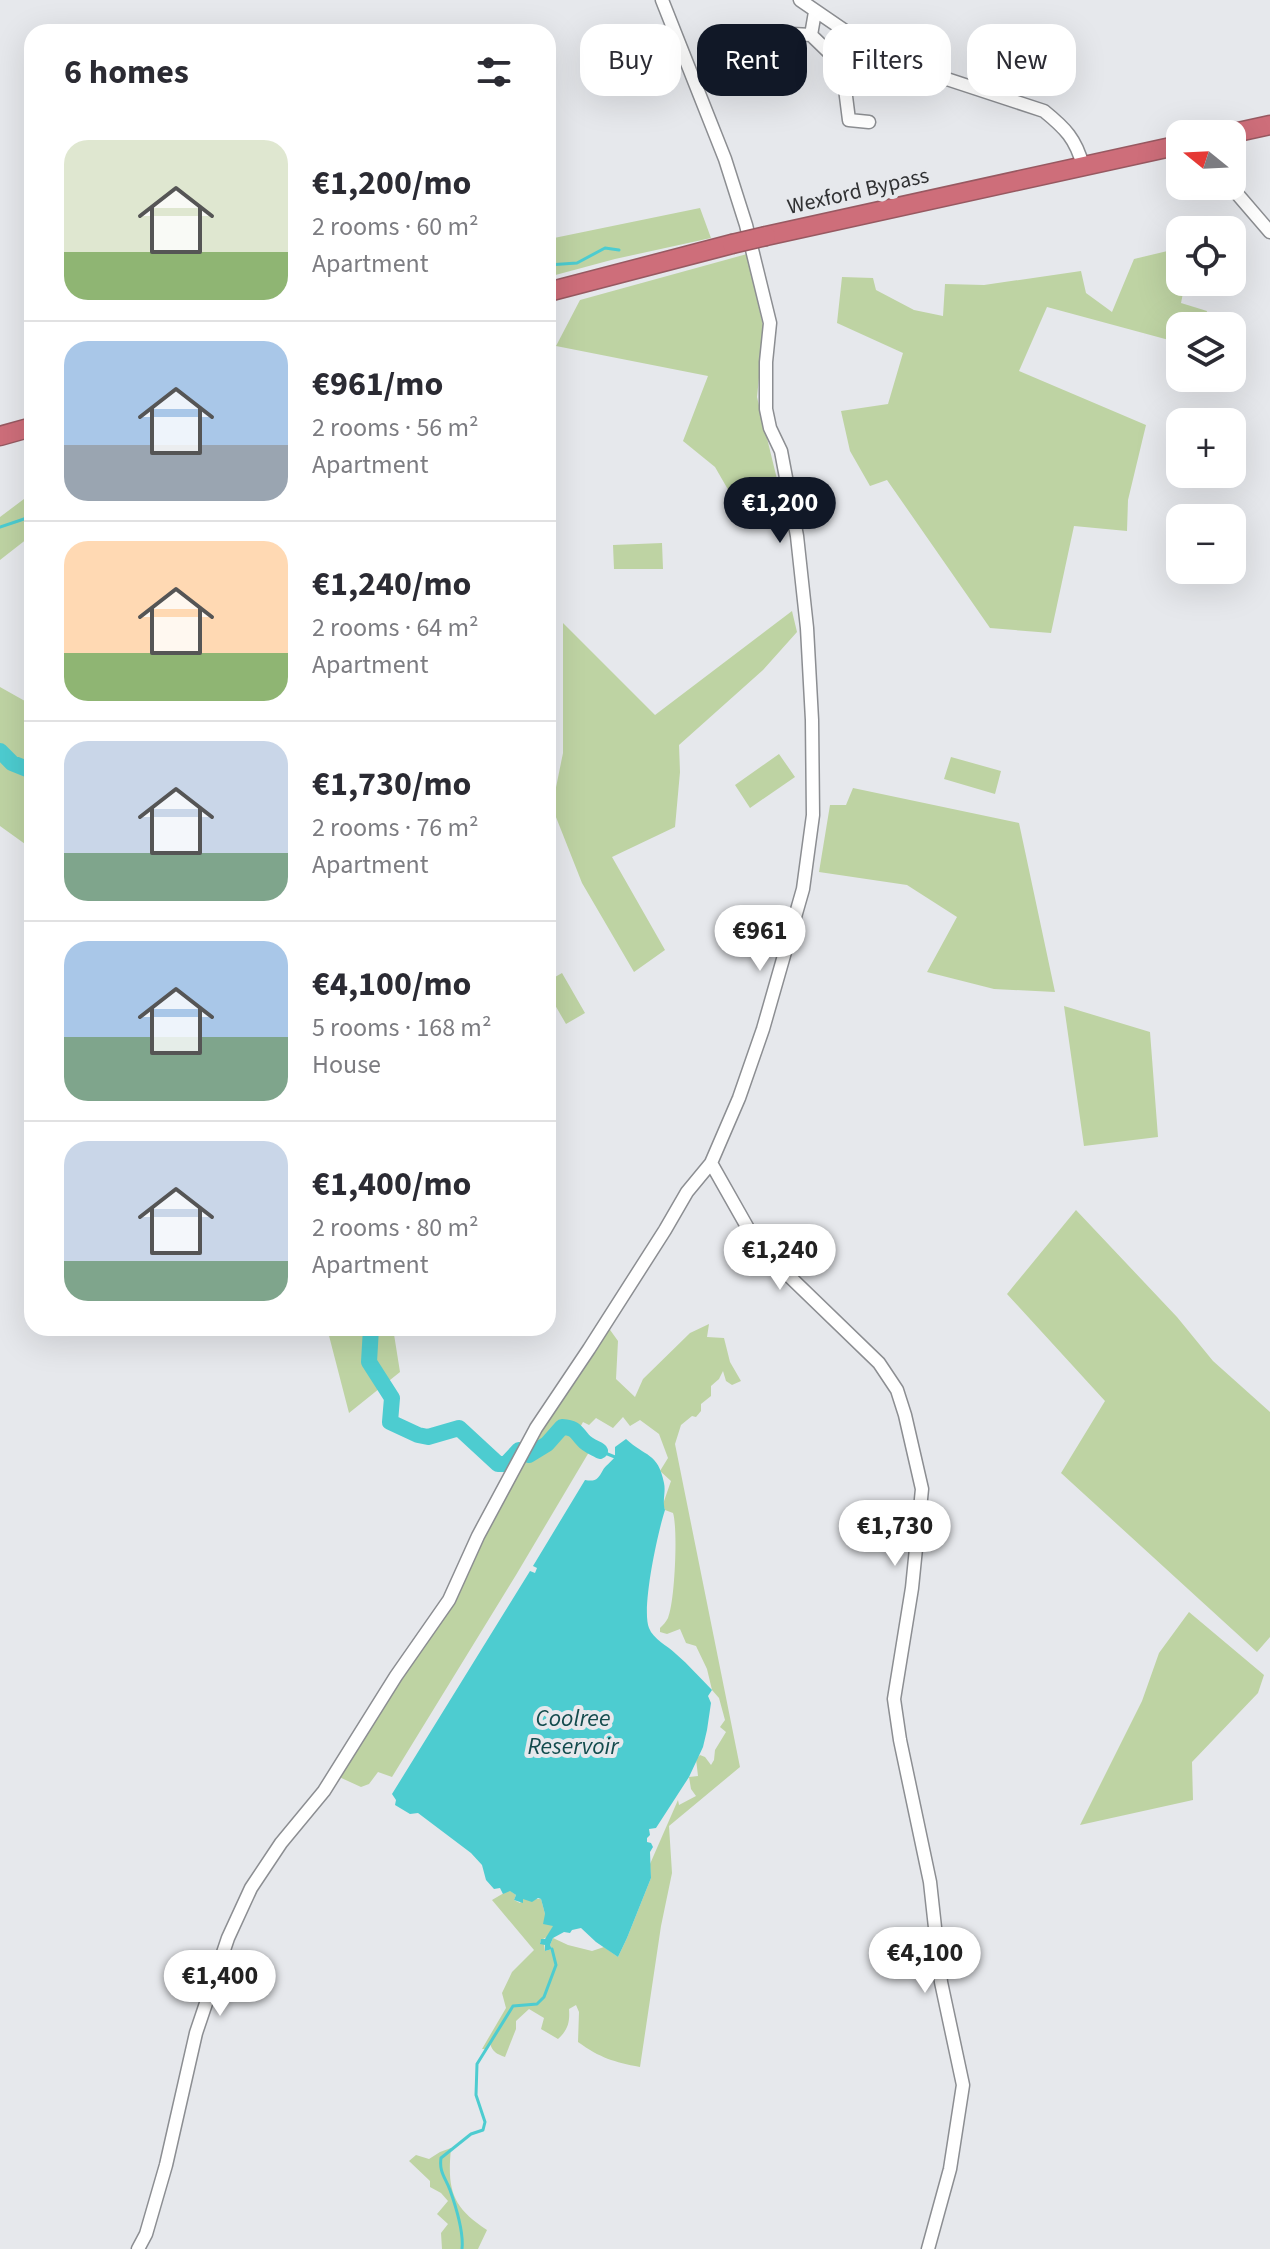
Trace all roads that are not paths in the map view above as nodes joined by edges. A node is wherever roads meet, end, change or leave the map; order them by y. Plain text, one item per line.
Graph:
1 (662, 0) edge
2 (800, 0) edge
3 (815, 12) junction
4 (807, 35) edge
5 (811, 35) junction
6 (869, 122) dead end
7 (1270, 125) edge
8 (1246, 130) edge
9 (1166, 148) edge
10 (1083, 166) junction
11 (1242, 200) edge
12 (1270, 232) edge
13 (556, 290) edge
14 (24, 429) edge
15 (0, 436) edge
16 (711, 1163) junction
17 (138, 2249) edge
18 (928, 2249) edge

1 - 16 street
2 - 3 street
3 - 5 street
3 - 10 street
4 - 5 street
5 - 6 street
7 - 8 highway
9 - 10 highway, Wexford Bypass
10 - 13 highway, Wexford Bypass, bridge
11 - 12 street
14 - 15 highway
16 - 17 street
16 - 18 street

